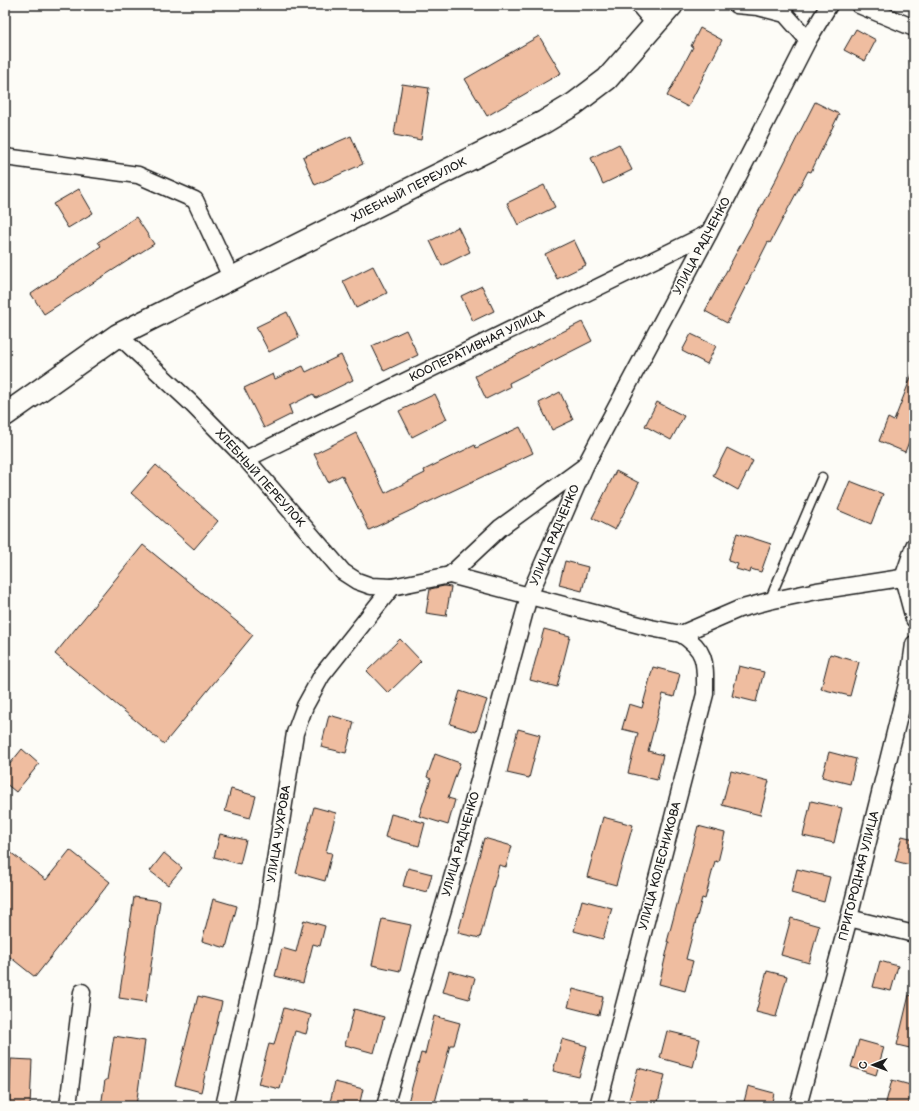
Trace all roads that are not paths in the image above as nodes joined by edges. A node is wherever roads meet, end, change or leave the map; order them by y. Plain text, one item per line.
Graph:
1 (639, 5) edge
2 (672, 5) edge
3 (736, 5) edge
4 (829, 5) edge
5 (859, 5) edge
6 (777, 8) edge
7 (656, 25) junction
8 (914, 28) edge
9 (808, 40) junction
10 (5, 156) edge
11 (709, 233) junction
12 (232, 278) junction
13 (118, 335) junction
14 (5, 415) edge
15 (246, 459) junction
16 (585, 466) junction
17 (822, 477) dead end
18 (914, 546) edge
19 (450, 575) junction
20 (909, 577) edge
21 (392, 587) junction
22 (529, 596) junction
23 (769, 601) junction
24 (914, 618) edge
25 (681, 634) junction
26 (914, 644) edge
27 (848, 918) junction
28 (914, 934) edge
29 (82, 992) dead end
30 (68, 1106) edge
31 (224, 1106) edge
32 (386, 1106) edge
33 (598, 1106) edge
34 (798, 1106) edge

1 - 7 street
2 - 7 street, ХЛЕБНЫЙ ПЕРЕУЛОК
3 - 6 street
4 - 9 street, УЛИЦА РАДЧЕНКО
5 - 8 street
6 - 9 street
7 - 12 street, ХЛЕБНЫЙ ПЕРЕУЛОК
9 - 11 street, УЛИЦА РАДЧЕНКО
10 - 12 street
11 - 15 street, КООПЕРАТИВНАЯ УЛИЦА
11 - 16 street, УЛИЦА РАДЧЕНКО
12 - 13 street, ХЛЕБНЫЙ ПЕРЕУЛОК
13 - 14 street, ХЛЕБНЫЙ ПЕРЕУЛОК
13 - 15 street, ХЛЕБНЫЙ ПЕРЕУЛОК
15 - 21 street, ХЛЕБНЫЙ ПЕРЕУЛОК
16 - 19 street
16 - 22 street, УЛИЦА РАДЧЕНКО
17 - 23 lane
18 - 20 street
19 - 21 street, ХЛЕБНЫЙ ПЕРЕУЛОК
19 - 22 street
20 - 23 street
20 - 24 street
21 - 31 street, УЛИЦА ЧУХРОВА
22 - 25 street
22 - 32 street, УЛИЦА РАДЧЕНКО
23 - 25 street
25 - 33 street, УЛИЦА КОЛЕСНИКОВА
26 - 27 street, ПРИГОРОДНАЯ УЛИЦА
27 - 28 street
27 - 34 street, ПРИГОРОДНАЯ УЛИЦА
29 - 30 street

